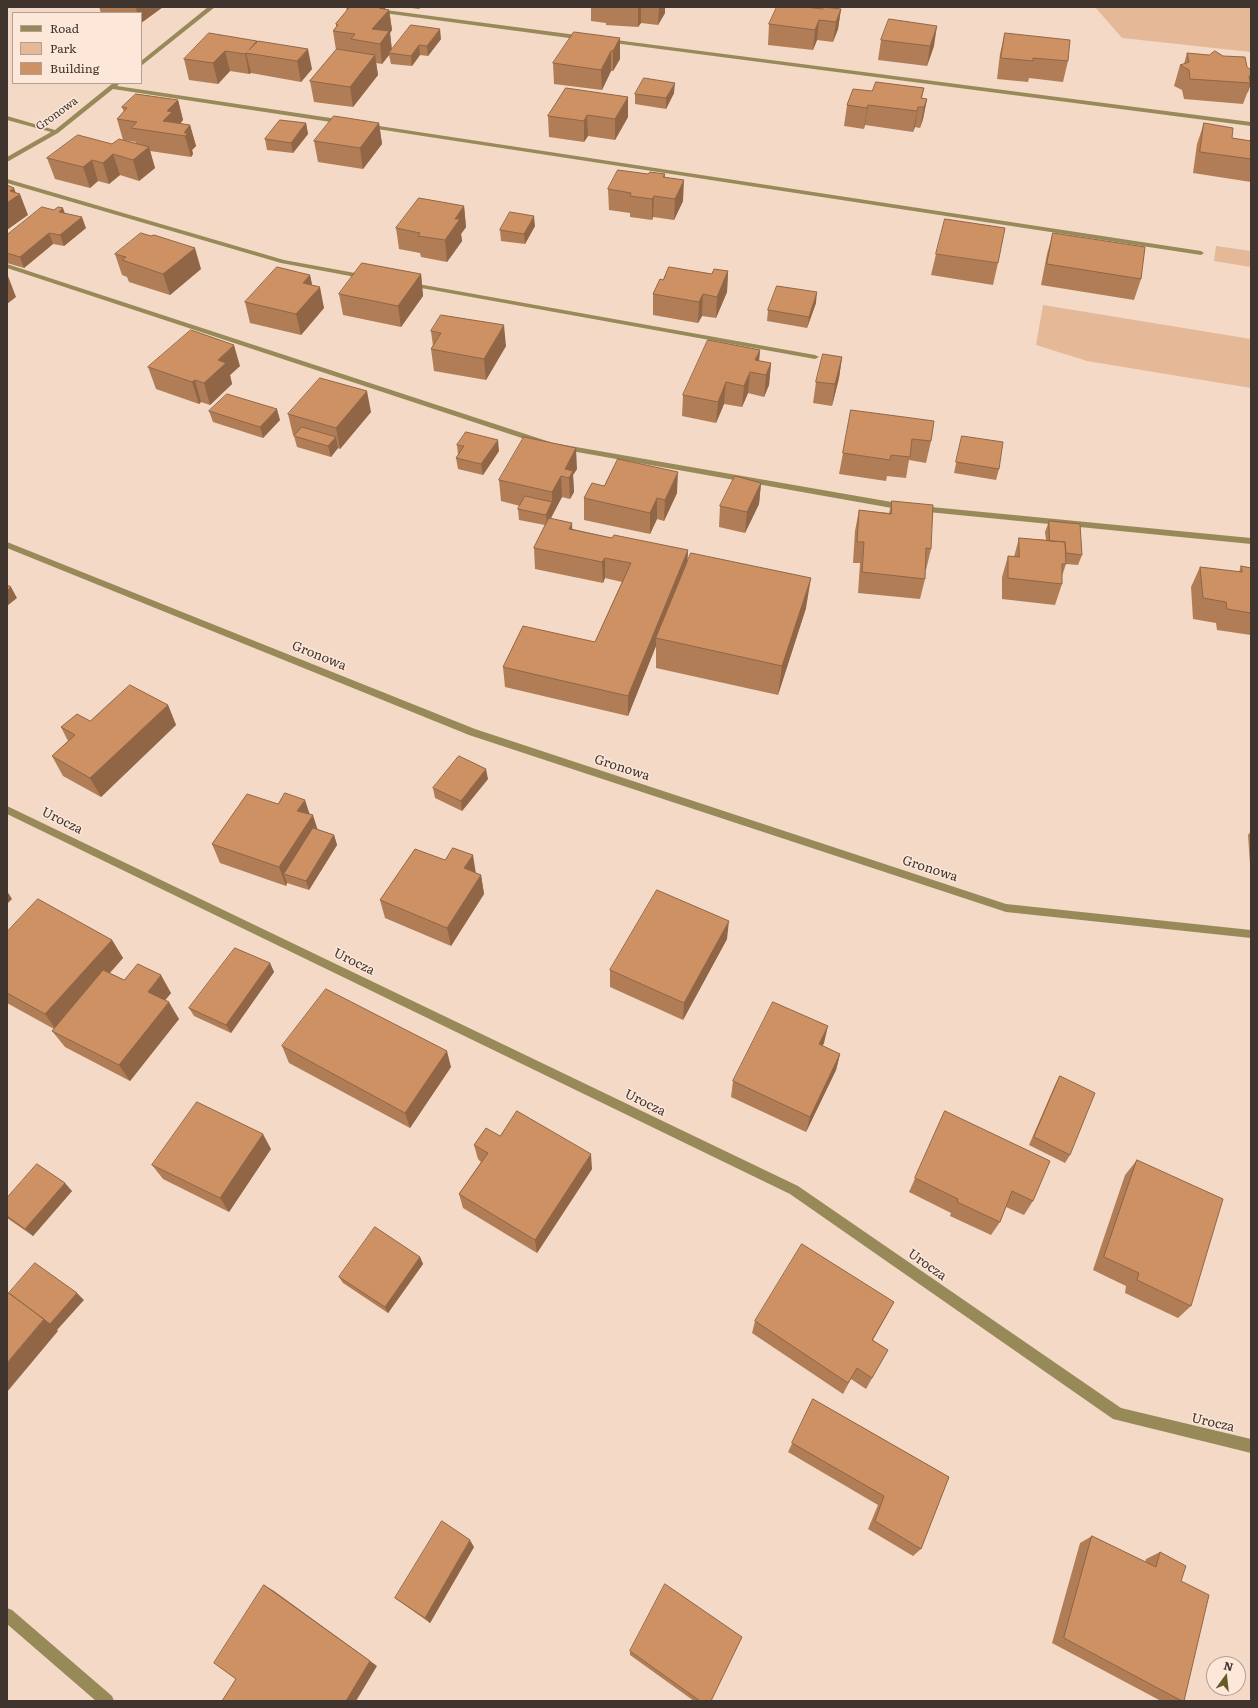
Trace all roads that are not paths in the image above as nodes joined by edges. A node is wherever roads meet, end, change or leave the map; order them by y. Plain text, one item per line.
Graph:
1 (212, 7) edge
2 (372, 10) edge
3 (594, 39) edge
4 (602, 40) edge
5 (142, 63) edge
6 (115, 85) edge
7 (7, 118) edge
8 (349, 123) edge
9 (357, 124) edge
10 (1251, 124) edge
11 (56, 132) junction
12 (7, 160) edge
13 (7, 181) edge
14 (1201, 253) dead end
15 (7, 266) edge
16 (377, 278) edge
17 (400, 283) edge
18 (815, 357) dead end
19 (1251, 541) edge
20 (7, 545) edge
21 (7, 810) edge
22 (1251, 934) edge
23 (1251, 1446) edge
24 (7, 1615) edge
25 (107, 1701) edge

1 - 5 street
2 - 3 street
4 - 10 street
6 - 8 street
6 - 11 street, Gronowa
7 - 11 street
9 - 14 street
11 - 12 street, Gronowa
13 - 16 street
15 - 19 street
17 - 18 street
20 - 22 street, Gronowa
21 - 23 street, Urocza
24 - 25 street

